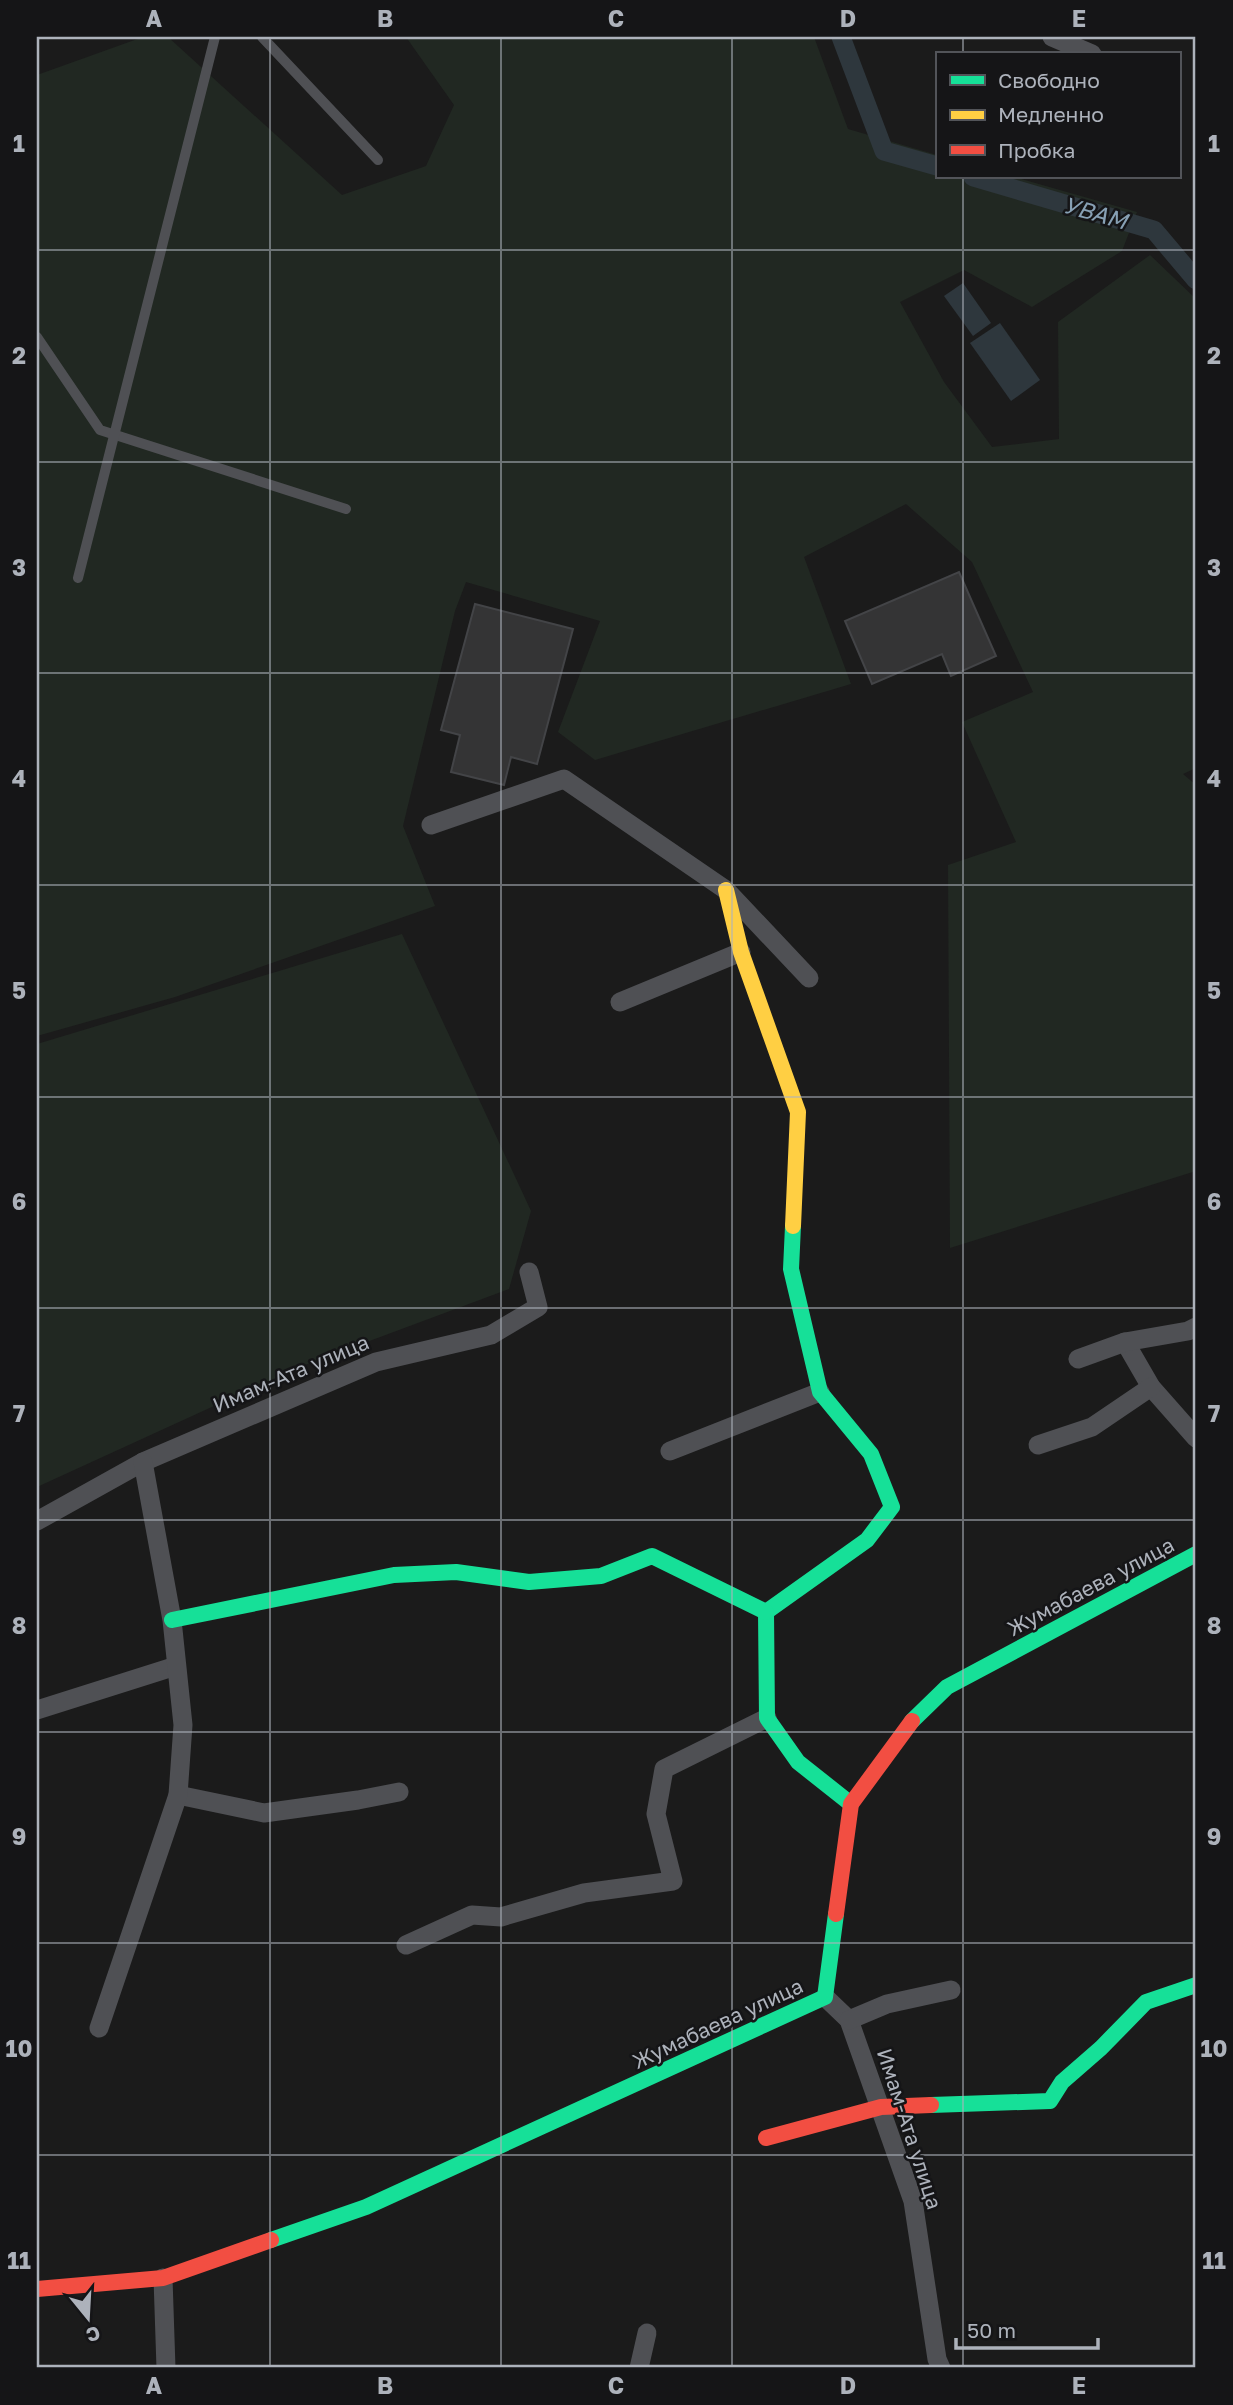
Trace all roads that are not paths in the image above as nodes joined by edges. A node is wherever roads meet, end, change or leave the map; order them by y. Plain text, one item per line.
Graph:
1 (215, 37) edge
2 (262, 37) edge
3 (1052, 37) edge
4 (1087, 52) edge
5 (378, 160) dead end
6 (37, 337) edge
7 (114, 434) junction
8 (345, 509) dead end
9 (78, 578) dead end
10 (431, 825) dead end
11 (726, 890) junction
12 (740, 952) junction
13 (809, 978) dead end
14 (620, 1002) dead end
15 (529, 1272) dead end
16 (1196, 1327) edge
17 (1125, 1342) junction
18 (1078, 1359) dead end
19 (1151, 1387) junction
20 (820, 1392) junction
21 (1196, 1438) edge
22 (1038, 1445) dead end
23 (670, 1451) dead end
24 (144, 1462) junction
25 (37, 1521) edge
26 (1196, 1554) edge
27 (766, 1612) junction
28 (172, 1620) junction
29 (176, 1666) junction
30 (37, 1710) edge
31 (767, 1718) junction
32 (399, 1792) dead end
33 (178, 1795) junction
34 (851, 1804) junction
35 (406, 1945) dead end
36 (1196, 1985) edge
37 (951, 1990) dead end
38 (825, 1997) junction
39 (849, 2020) junction
40 (99, 2028) dead end
41 (881, 2107) junction
42 (766, 2138) dead end
43 (163, 2278) junction
44 (37, 2289) edge
45 (648, 2333) dead end
46 (166, 2368) edge
47 (639, 2368) edge
48 (941, 2368) edge

1 - 7 lane
2 - 5 lane
3 - 4 street
6 - 7 lane
7 - 8 lane
7 - 9 lane
10 - 11 street
11 - 12 street
11 - 13 street
12 - 14 street
12 - 20 street
15 - 24 street, Имам-Ата улица
16 - 17 street
17 - 18 street
17 - 19 street
19 - 21 street
19 - 22 street
20 - 23 street
20 - 27 street
24 - 25 street, Имам-Ата улица
24 - 28 street
26 - 34 street, Жумабаева улица
27 - 28 street
27 - 31 street
28 - 29 street
29 - 30 street
29 - 33 street
31 - 34 street
31 - 35 street
32 - 33 street
33 - 40 street
34 - 38 street, Жумабаева улица
36 - 41 street
37 - 39 street
38 - 39 street, Имам-Ата улица
38 - 43 street, Жумабаева улица
39 - 41 street, Имам-Ата улица
41 - 42 street
41 - 48 street, Имам-Ата улица
43 - 44 street, Жумабаева улица
43 - 46 street
45 - 47 street

